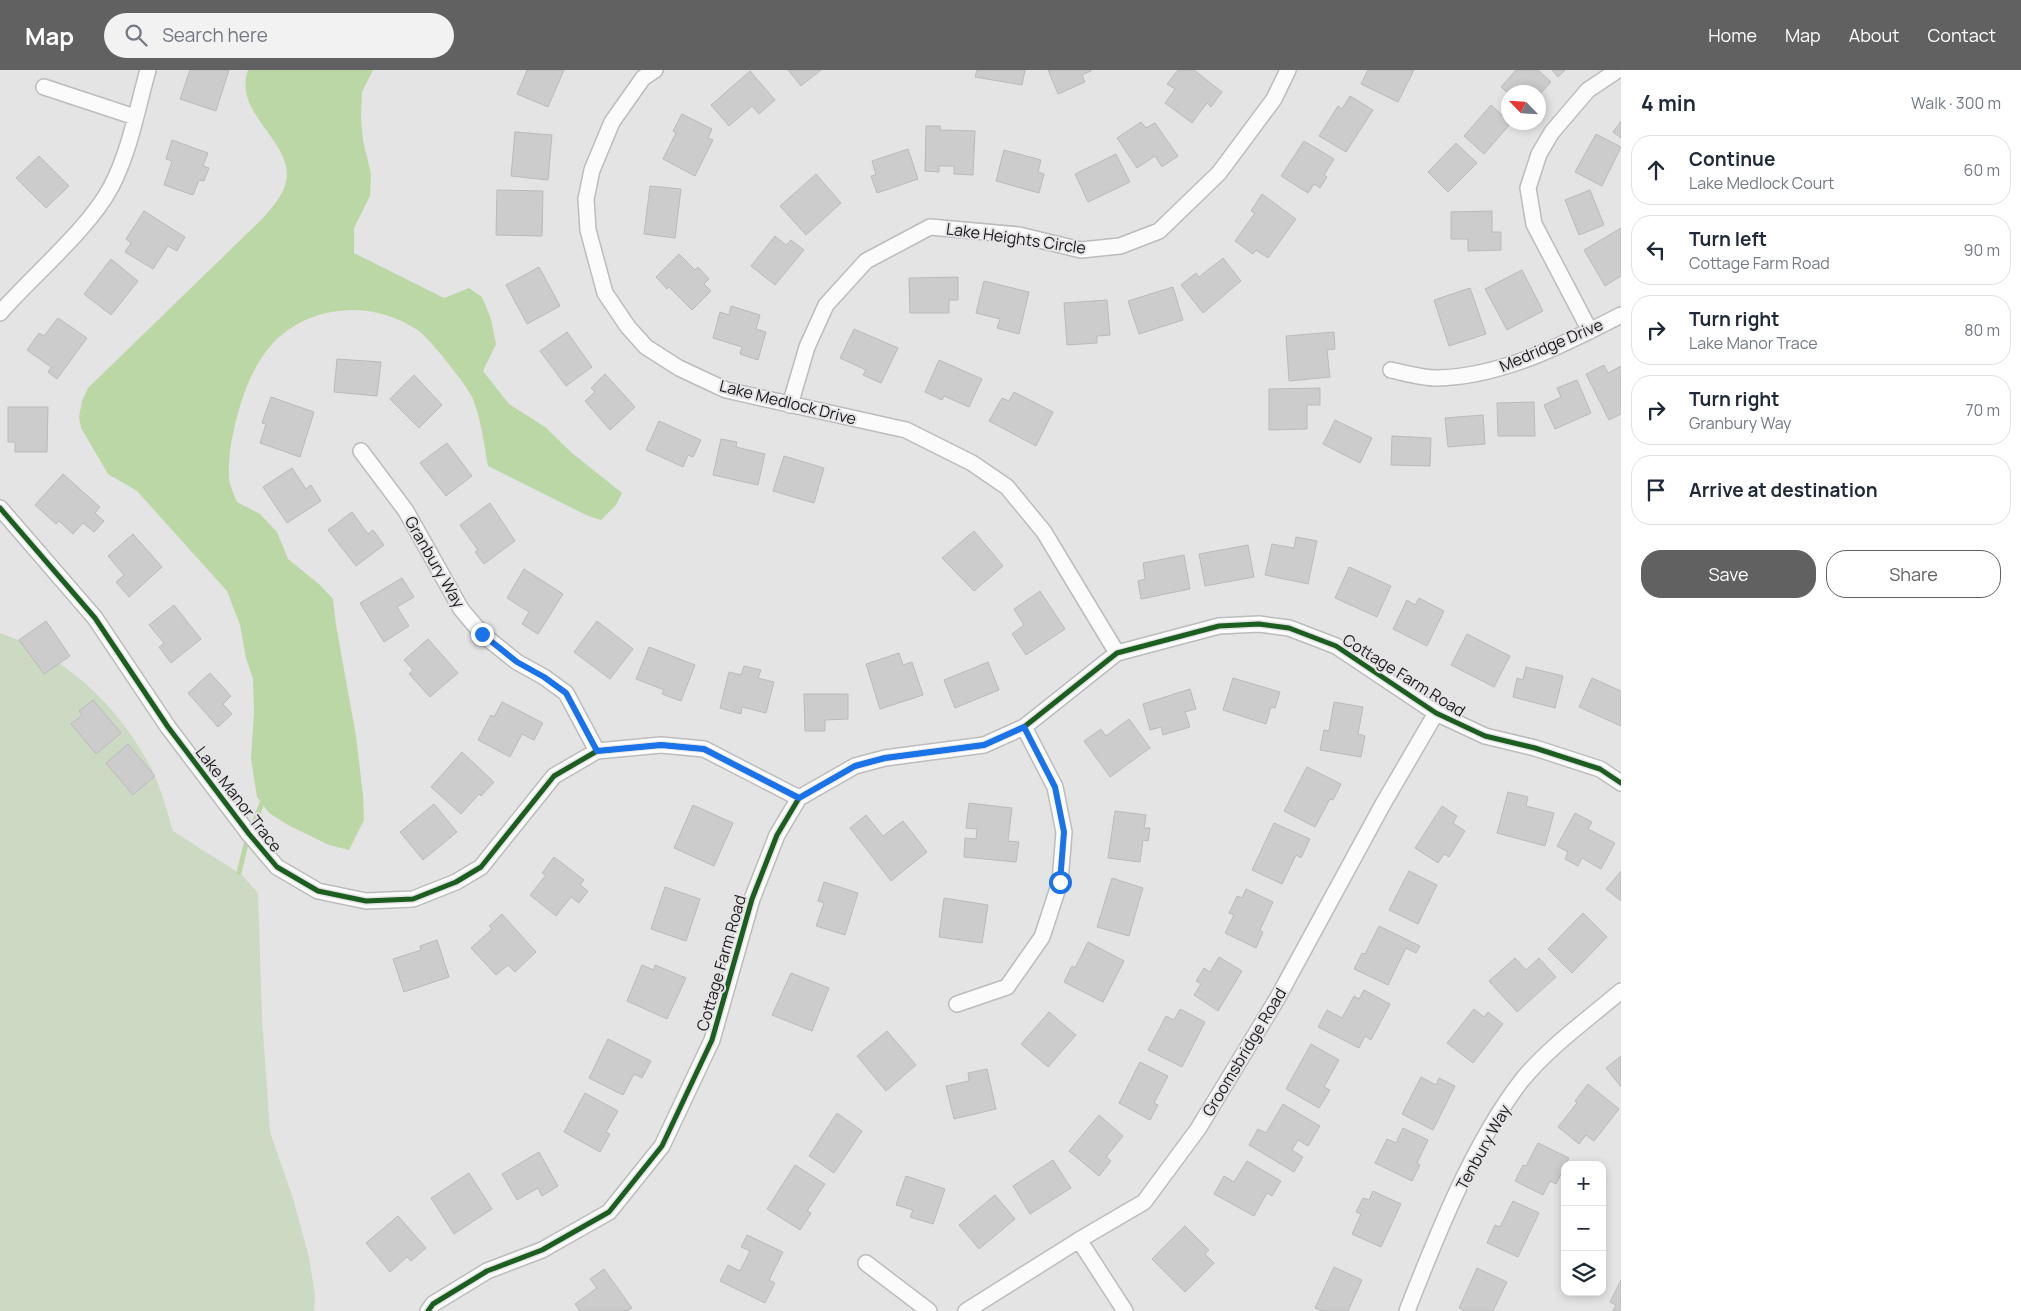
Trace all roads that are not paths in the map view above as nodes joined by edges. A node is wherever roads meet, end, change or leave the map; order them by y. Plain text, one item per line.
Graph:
1 (148, 70) edge
2 (654, 70) edge
3 (1288, 70) edge
4 (1618, 70) edge
5 (44, 87) dead end
6 (135, 117) junction
7 (0, 313) edge
8 (1621, 315) edge
9 (1590, 331) junction
10 (1391, 370) dead end
11 (790, 405) junction
12 (360, 451) dead end
13 (0, 508) edge
14 (1118, 653) junction
15 (1436, 713) junction
16 (1024, 727) junction
17 (597, 751) junction
18 (1621, 783) edge
19 (799, 798) junction
20 (1621, 992) edge
21 (957, 1004) dead end
22 (1079, 1240) junction
23 (866, 1263) dead end
24 (428, 1311) edge
25 (929, 1311) edge
26 (966, 1311) edge
27 (1125, 1311) edge
28 (1407, 1311) edge

1 - 6 street
2 - 11 street, Lake Medlock Drive
3 - 11 street, Lake Heights Circle
4 - 9 street
5 - 6 street
6 - 7 street
8 - 9 street, Medridge Drive
9 - 10 street, Medridge Drive
11 - 14 street, Lake Medlock Drive
12 - 17 street, Granbury Way
13 - 17 street, Lake Manor Trace
14 - 15 street, Cottage Farm Road
14 - 16 street, Cottage Farm Road
15 - 18 street, Cottage Farm Road
15 - 22 street, Groomsbridge Road
16 - 19 street, Cottage Farm Road
16 - 21 street
17 - 19 street, Lake Manor Trace
19 - 24 street, Cottage Farm Road
20 - 28 street, Tenbury Way
22 - 26 street, Groomsbridge Road
22 - 27 street
23 - 25 street

